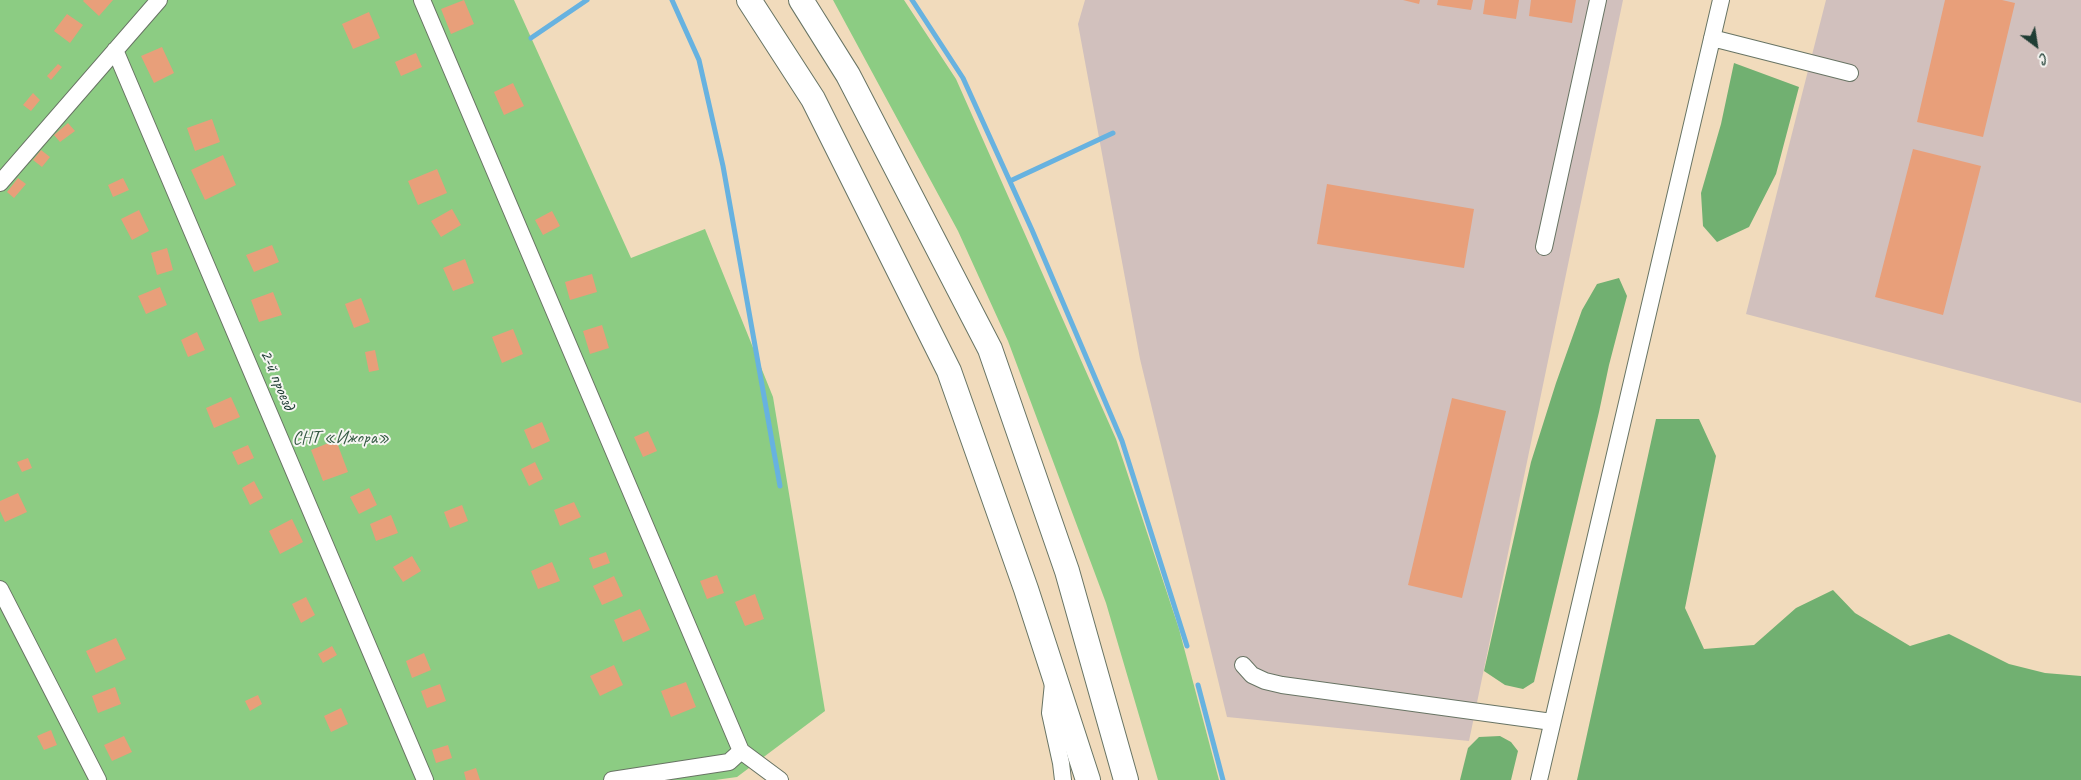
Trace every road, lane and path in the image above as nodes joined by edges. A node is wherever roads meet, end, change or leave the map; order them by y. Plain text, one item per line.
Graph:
1 (159, 0) edge
2 (422, 0) edge
3 (749, 0) edge
4 (801, 0) edge
5 (1598, 0) edge
6 (1721, 0) edge
7 (1712, 38) junction
8 (115, 50) junction
9 (1850, 73) dead end
10 (0, 183) edge
11 (1544, 247) dead end
12 (0, 589) edge
13 (1243, 665) dead end
14 (1055, 674) junction
15 (1552, 722) junction
16 (741, 751) junction
17 (98, 780) edge
18 (426, 780) edge
19 (612, 780) edge
20 (780, 780) edge
21 (1063, 780) edge
22 (1088, 780) edge
23 (1126, 780) edge
24 (1539, 780) edge

1 - 8 street
2 - 16 street
3 - 14 highway
4 - 23 highway
5 - 11 street
6 - 7 street
7 - 9 street
7 - 15 street
8 - 10 street
8 - 18 street, 2-й проезд
12 - 17 street
13 - 15 street
14 - 21 street
14 - 22 highway
15 - 24 street
16 - 19 street
16 - 20 street

